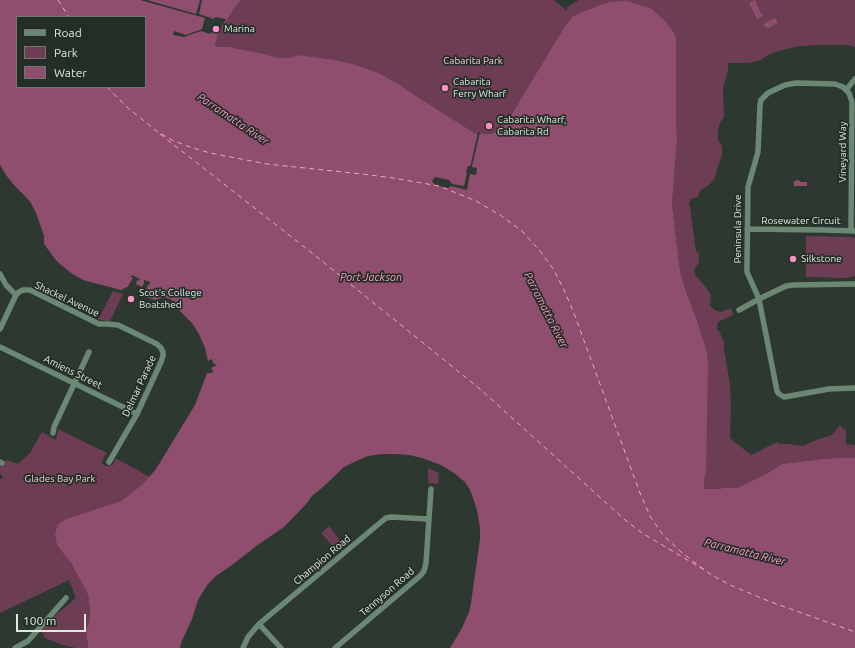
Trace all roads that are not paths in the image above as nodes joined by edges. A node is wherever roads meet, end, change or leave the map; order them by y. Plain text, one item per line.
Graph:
1 (855, 79) edge
2 (846, 90) junction
3 (854, 144) edge
4 (747, 229) junction
5 (853, 231) edge
6 (0, 274) edge
7 (855, 284) edge
8 (17, 294) junction
9 (759, 299) junction
10 (739, 310) dead end
11 (108, 324) joint
12 (0, 329) edge
13 (0, 347) edge
14 (89, 352) dead end
15 (75, 383) junction
16 (855, 388) edge
17 (137, 414) junction
18 (53, 433) dead end
19 (109, 462) dead end
20 (431, 489) dead end
21 (428, 519) junction
22 (66, 598) dead end
23 (259, 624) junction
24 (15, 648) edge
25 (243, 648) edge
26 (281, 648) edge
27 (335, 648) edge

1 - 2 street
2 - 3 street, Vineyard Way
2 - 4 street, Peninsula Drive
3 - 5 street, Vineyard Way
4 - 5 street, Rosewater Circuit
4 - 9 street, Peninsula Drive
6 - 8 street
7 - 9 street
8 - 11 street, Shackel Avenue
8 - 12 street
9 - 10 street
9 - 16 street, Peninsula Drive
11 - 17 street, Delmar Parade
13 - 15 street, Amiens Street
14 - 15 street
15 - 17 street, Amiens Street
15 - 18 street
17 - 19 street, Delmar Parade
20 - 21 street, Tennyson Road
21 - 23 street, Champion Road
21 - 27 street, Tennyson Road
22 - 24 street
23 - 25 street, Champion Road
23 - 26 street

